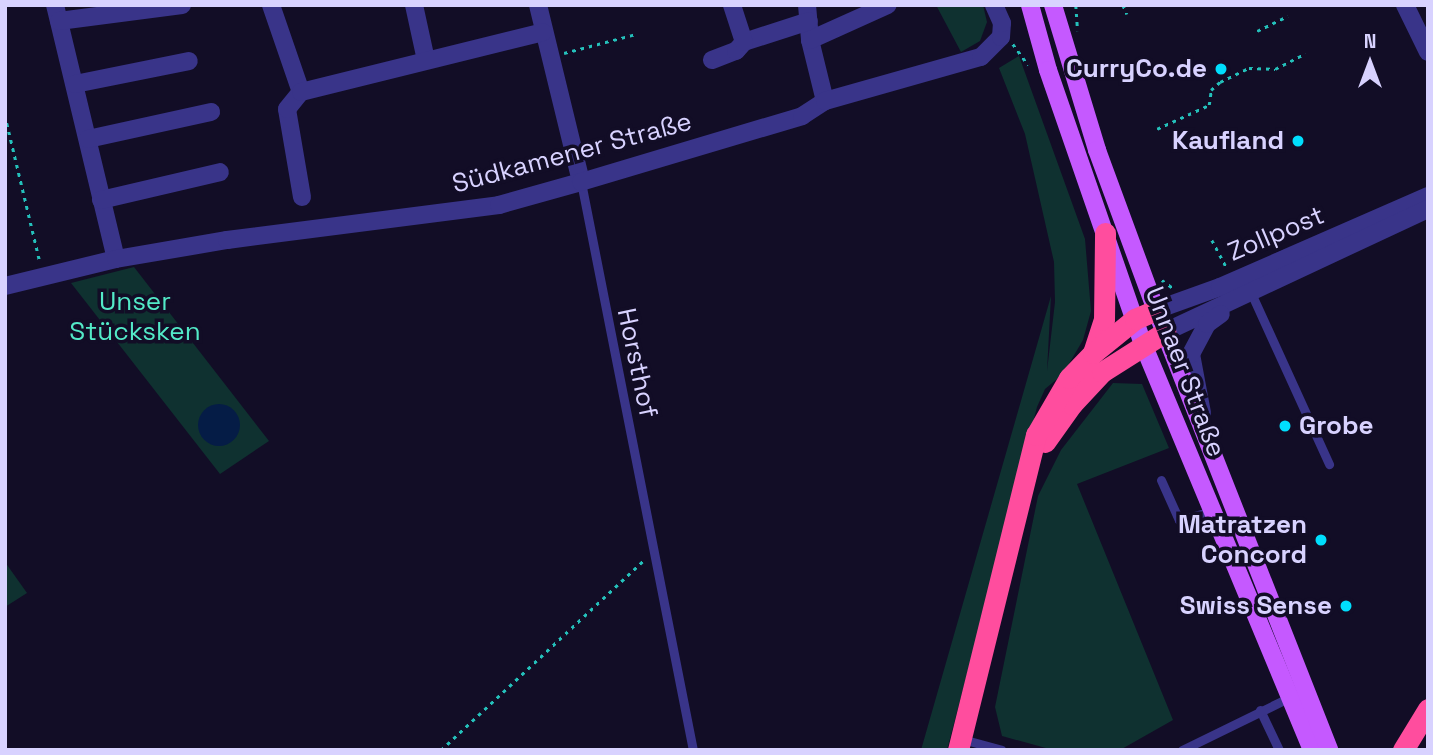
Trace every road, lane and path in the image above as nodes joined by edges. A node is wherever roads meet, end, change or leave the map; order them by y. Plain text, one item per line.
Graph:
1 (183, 5) edge
2 (271, 5) edge
3 (414, 5) edge
4 (538, 5) edge
5 (732, 5) edge
6 (888, 5) edge
7 (994, 5) edge
8 (1030, 5) edge
9 (1053, 5) edge
10 (1123, 5) edge
11 (1405, 5) edge
12 (123, 8) edge
13 (57, 13) edge
14 (808, 13) edge
15 (1127, 14) dead end
16 (1287, 16) dead end
17 (1257, 31) dead end
18 (542, 32) junction
19 (1002, 33) junction
20 (635, 34) dead end
21 (810, 40) junction
22 (744, 42) junction
23 (1428, 52) edge
24 (1305, 54) dead end
25 (549, 57) junction
26 (426, 60) junction
27 (712, 60) dead end
28 (190, 61) dead end
29 (1028, 65) dead end
30 (75, 84) junction
31 (301, 92) junction
32 (825, 101) junction
33 (211, 112) dead end
34 (5, 115) edge
35 (1157, 130) dead end
36 (88, 139) junction
37 (220, 172) dead end
38 (582, 182) junction
39 (302, 197) dead end
40 (102, 200) junction
41 (1425, 200) edge
42 (1105, 233) junction
43 (1212, 240) dead end
44 (116, 259) junction
45 (43, 276) junction
46 (1233, 282) junction
47 (5, 286) edge
48 (1252, 295) junction
49 (1234, 303) junction
50 (1156, 310) junction
51 (1135, 319) junction
52 (1165, 332) junction
53 (1143, 344) junction
54 (1093, 353) junction
55 (1204, 424) junction
56 (1329, 464) dead end
57 (1161, 480) dead end
58 (1212, 511) junction
59 (653, 552) junction
60 (1290, 697) junction
61 (1428, 709) edge
62 (1260, 710) junction
63 (966, 745) edge
64 (441, 750) edge
65 (692, 750) edge
66 (1002, 750) edge
67 (1182, 750) edge
68 (1279, 750) edge
69 (1312, 750) edge
70 (1329, 750) edge
71 (1403, 750) edge

1 - 12 street
2 - 31 street
3 - 26 street
4 - 18 street
5 - 22 street
6 - 21 street
7 - 19 street
8 - 42 main road, Unnaer Straße
9 - 50 main road, Unnaer Straße
10 - 15 path
11 - 23 street
12 - 13 street
13 - 30 street
14 - 21 street
14 - 22 street
16 - 17 path
18 - 25 street
18 - 26 street
19 - 29 path
19 - 32 street, Südkamener Straße
20 - 25 path
21 - 32 street
22 - 27 street
24 - 35 path
25 - 38 street
26 - 31 street
28 - 30 street
30 - 36 street
31 - 39 street
32 - 38 street, Südkamener Straße
33 - 36 street
34 - 45 path
36 - 40 street
37 - 40 street
38 - 44 street, Südkamener Straße
38 - 59 lane, Horsthof
40 - 44 street
41 - 46 street, Zollpost
41 - 48 street, Zollpost
42 - 51 main road, Unnaer Straße
42 - 54 highway
43 - 46 path
44 - 45 street, Südkamener Straße
45 - 47 street, Südkamener Straße
46 - 50 street, Zollpost
48 - 49 street, Zollpost
48 - 56 lane, Zollpost
49 - 52 street, Zollpost
49 - 55 street, Zollpost
50 - 51 highway
50 - 52 main road, Unnaer Straße
51 - 53 main road, Unnaer Straße
51 - 54 highway
52 - 53 highway
52 - 55 main road, Unnaer Straße
53 - 58 main road, Unnaer Straße
53 - 63 highway
54 - 63 highway
55 - 70 main road, Unnaer Straße
57 - 58 lane
58 - 60 main road, Unnaer Straße
59 - 64 path
59 - 65 lane, Horsthof
60 - 62 lane
60 - 69 main road, Unnaer Straße
61 - 71 highway
62 - 67 lane
62 - 68 lane
63 - 66 lane

